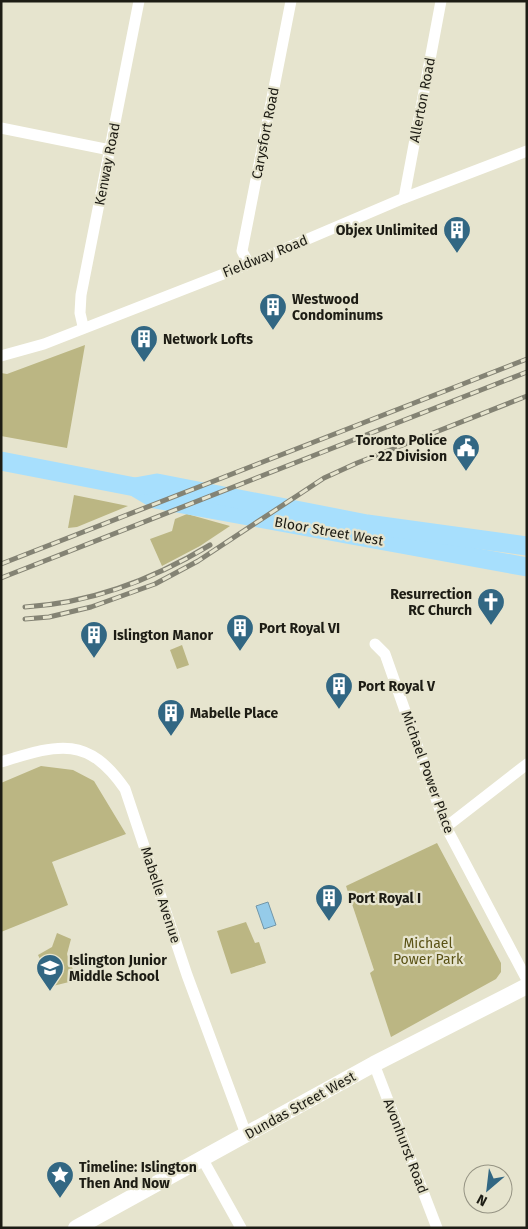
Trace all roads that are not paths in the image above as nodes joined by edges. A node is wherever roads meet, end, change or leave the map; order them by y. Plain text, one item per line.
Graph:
1 (139, 1) edge
2 (291, 1) edge
3 (441, 1) edge
4 (1, 128) edge
5 (110, 150) junction
6 (527, 151) edge
7 (404, 198) junction
8 (249, 264) junction
9 (83, 326) junction
10 (1, 356) edge
11 (1, 461) edge
12 (135, 487) junction
13 (527, 546) edge
14 (527, 567) edge
15 (375, 644) dead end
16 (1, 762) edge
17 (527, 764) edge
18 (446, 827) junction
19 (527, 980) edge
20 (527, 986) edge
21 (374, 1064) junction
22 (246, 1134) junction
23 (203, 1160) junction
24 (76, 1228) edge
25 (241, 1228) edge
26 (437, 1228) edge

1 - 5 street, Kenway Road
2 - 8 street, Carysfort Road
3 - 7 street, Allerton Road
4 - 5 street
5 - 9 street, Kenway Road
6 - 7 street, Fieldway Road
7 - 8 street, Fieldway Road
8 - 9 street, Fieldway Road
9 - 10 street, Fieldway Road
11 - 12 main road, Bloor Street West
12 - 13 main road, Bloor Street West
12 - 14 main road, Bloor Street West
15 - 18 street, Michael Power Place
16 - 22 street, Mabelle Avenue
17 - 18 street
18 - 19 street, Michael Power Place
20 - 21 main road, Dundas Street West
21 - 22 main road, Dundas Street West
21 - 26 street, Avonhurst Road
22 - 23 main road, Dundas Street West
23 - 24 main road, Dundas Street West
23 - 25 street

